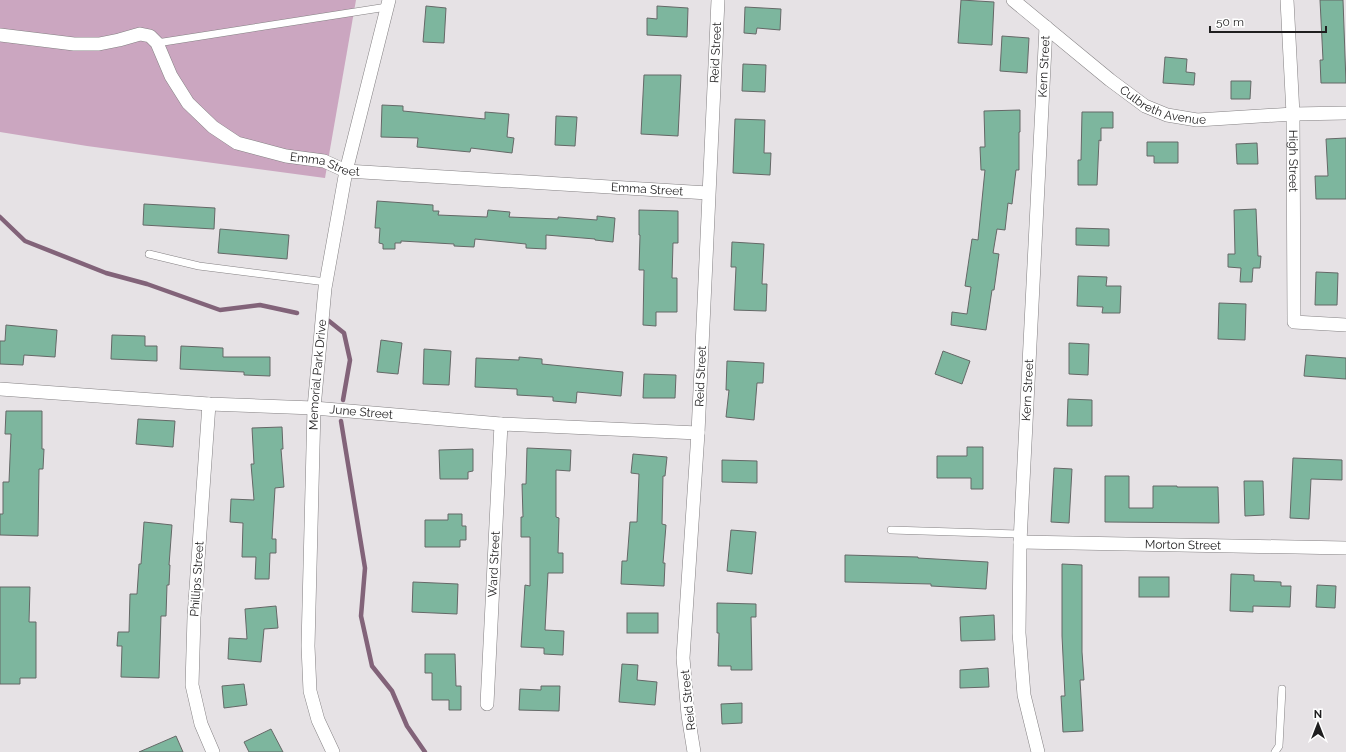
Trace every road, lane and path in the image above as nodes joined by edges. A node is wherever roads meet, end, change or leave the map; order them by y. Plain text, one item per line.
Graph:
1 (718, 0) edge
2 (1013, 0) edge
3 (1287, 0) edge
4 (388, 3) edge
5 (1046, 28) junction
6 (0, 35) edge
7 (157, 43) junction
8 (1346, 113) edge
9 (1293, 114) junction
10 (346, 171) junction
11 (708, 193) junction
12 (149, 254) dead end
13 (326, 282) junction
14 (1346, 325) edge
15 (0, 389) edge
16 (209, 404) junction
17 (314, 408) junction
18 (501, 424) junction
19 (698, 433) junction
20 (891, 530) dead end
21 (1021, 538) junction
22 (1346, 548) edge
23 (1282, 689) dead end
24 (487, 704) dead end
25 (213, 752) edge
26 (332, 752) edge
27 (694, 752) edge
28 (1038, 752) edge
29 (1275, 752) edge

1 - 11 street, Reid Street
2 - 5 street, Culbreth Avenue
3 - 9 street, High Street
4 - 7 lane
4 - 10 street, Memorial Park Drive
5 - 9 street, Culbreth Avenue
5 - 21 street, Kern Street
6 - 7 street
7 - 10 street, Emma Street
8 - 9 street, Culbreth Avenue
9 - 14 street, High Street
10 - 11 street, Emma Street
10 - 13 street, Memorial Park Drive
11 - 19 street, Reid Street
12 - 13 lane
13 - 17 street, Memorial Park Drive
15 - 16 street, June Street
16 - 17 street, June Street
16 - 25 street, Phillips Street
17 - 18 street, June Street
17 - 26 street, Memorial Park Drive
18 - 19 street, June Street
18 - 24 street, Ward Street
19 - 27 street, Reid Street
20 - 21 lane
21 - 22 street, Morton Street
21 - 28 street, Kern Street
23 - 29 lane

